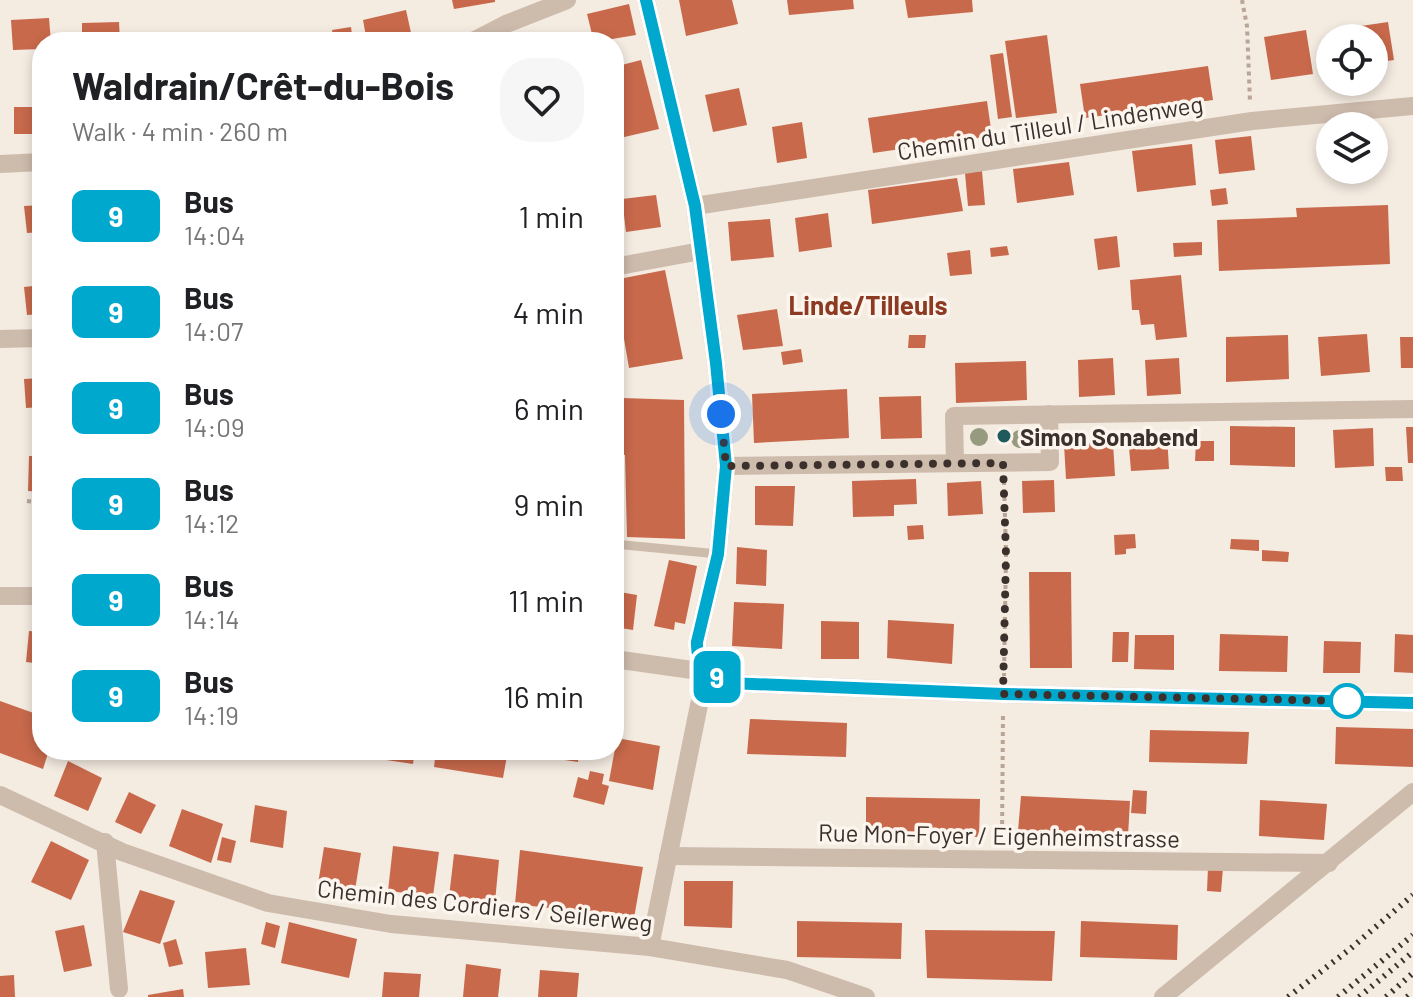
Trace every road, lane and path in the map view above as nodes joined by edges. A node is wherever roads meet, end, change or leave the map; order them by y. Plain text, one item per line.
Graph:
1 (567, 0) edge
2 (646, 0) edge
3 (1242, 0) edge
4 (490, 32) edge
5 (1413, 106) edge
6 (1252, 121) junction
7 (32, 162) edge
8 (0, 164) edge
9 (695, 206) junction
10 (701, 251) junction
11 (624, 265) edge
12 (32, 338) edge
13 (0, 339) edge
14 (1413, 409) edge
15 (1049, 414) junction
16 (955, 463) junction
17 (1003, 463) junction
18 (726, 466) junction
19 (27, 501) dead end
20 (32, 502) edge
21 (624, 545) edge
22 (718, 554) junction
23 (0, 596) edge
24 (32, 596) edge
25 (624, 660) edge
26 (706, 672) junction
27 (1003, 694) junction
28 (1413, 703) edge
29 (1413, 792) edge
30 (0, 795) edge
31 (105, 842) junction
32 (668, 856) junction
33 (1002, 859) junction
34 (1329, 863) junction
35 (650, 947) junction
36 (119, 989) dead end
37 (866, 997) edge
38 (1163, 997) edge

1 - 4 street
2 - 9 street
3 - 6 path
5 - 6 street, Chemin du Tilleul / Lindenweg
6 - 9 street, Chemin du Tilleul / Lindenweg
7 - 8 street
9 - 10 street
10 - 11 street
10 - 18 street
12 - 13 street
14 - 15 street
15 - 16 street
15 - 17 street
16 - 17 street
16 - 18 street
17 - 27 path
18 - 22 street
19 - 20 path
21 - 22 lane
22 - 26 street
23 - 24 street
25 - 26 street
26 - 27 street
26 - 32 street
27 - 28 street
27 - 33 path
29 - 34 street
30 - 31 street, Chemin des Cordiers / Seilerweg
31 - 35 street, Chemin des Cordiers / Seilerweg
31 - 36 street
32 - 33 street, Rue Mon-Foyer / Eigenheimstrasse
32 - 35 street
33 - 34 street, Rue Mon-Foyer / Eigenheimstrasse
34 - 38 street
35 - 37 street, Chemin des Cordiers / Seilerweg

